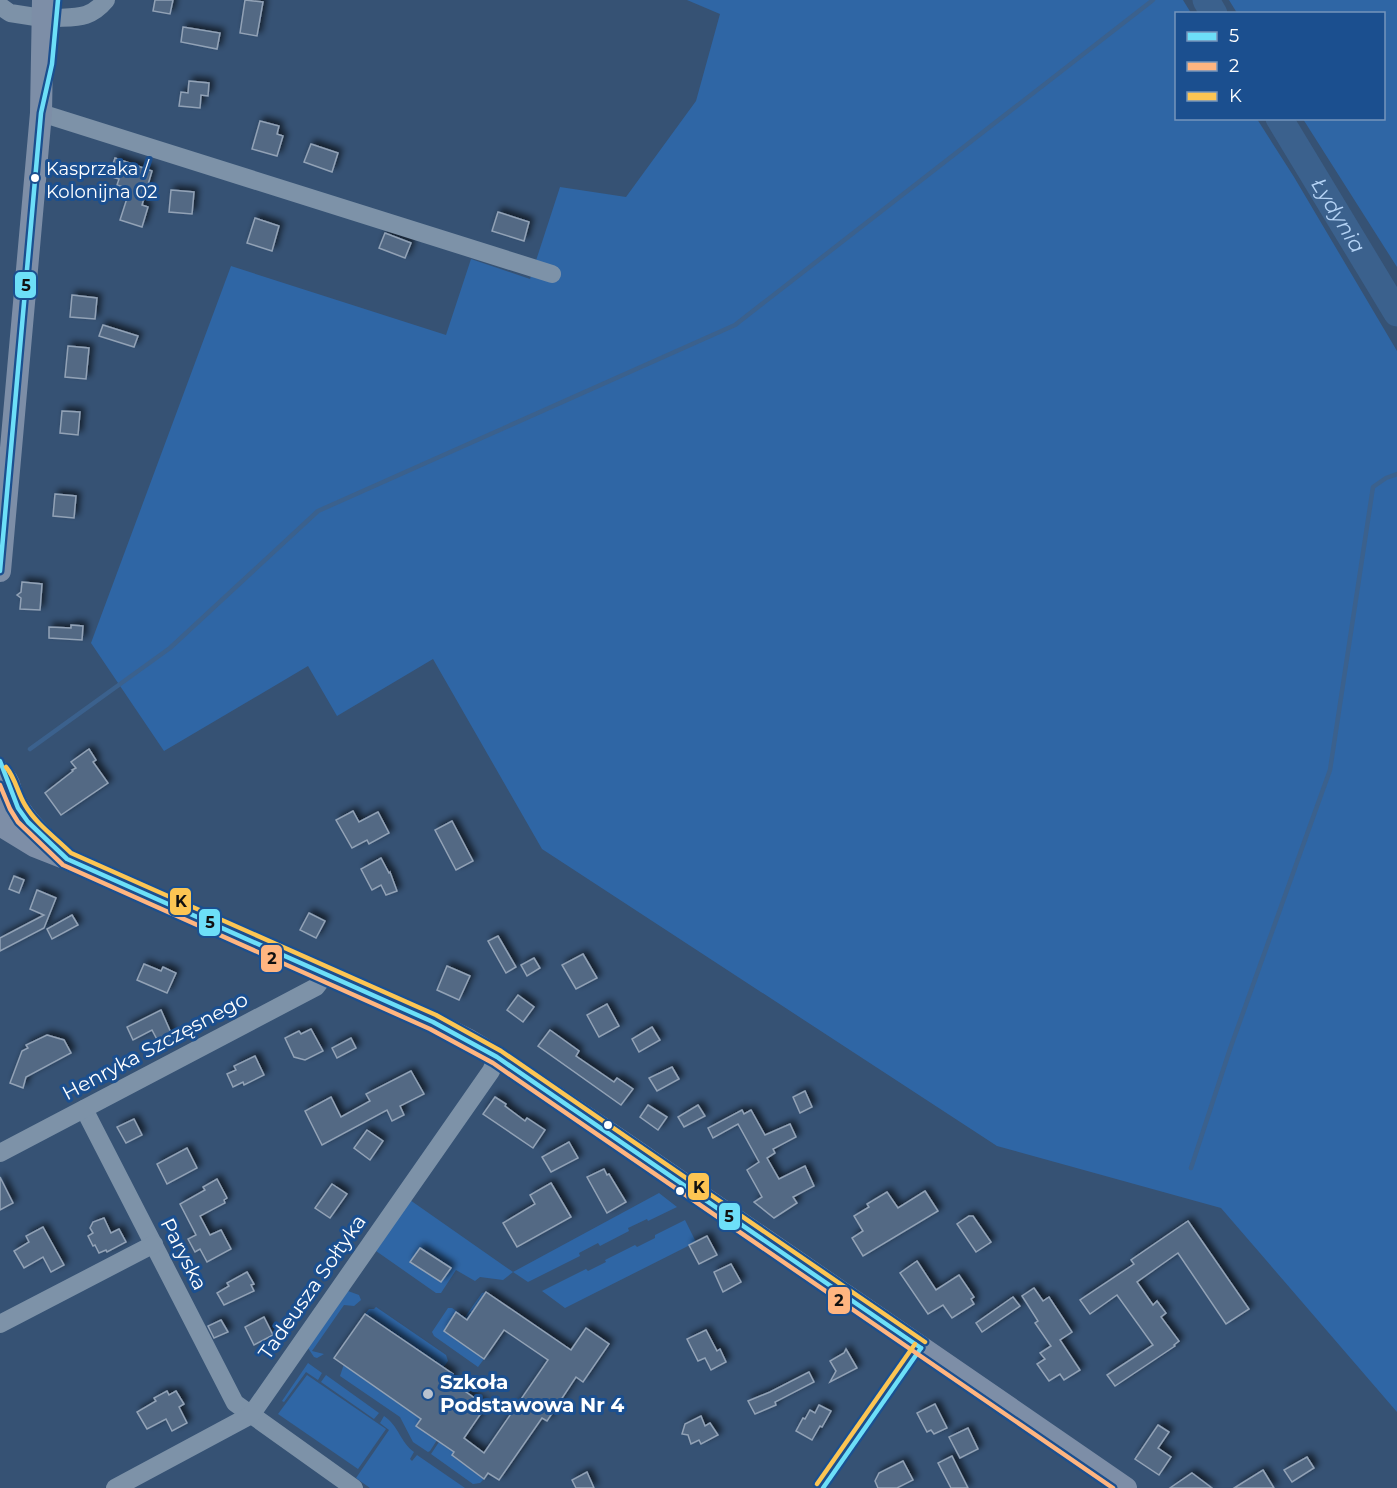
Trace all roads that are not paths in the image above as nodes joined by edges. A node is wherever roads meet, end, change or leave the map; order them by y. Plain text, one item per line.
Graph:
1 (106, 0) edge
2 (0, 6) edge
3 (50, 9) edge
4 (41, 113) junction
5 (552, 274) dead end
6 (0, 571) edge
7 (4, 776) edge
8 (0, 817) edge
9 (0, 825) edge
10 (67, 859) junction
11 (326, 974) junction
12 (497, 1057) junction
13 (84, 1109) junction
14 (0, 1153) edge
15 (154, 1244) junction
16 (0, 1324) edge
17 (251, 1415) junction
18 (115, 1488) edge
19 (354, 1488) edge
20 (1126, 1488) edge

1 - 3 street
2 - 3 street
3 - 4 main road
4 - 5 street
4 - 6 main road
7 - 8 main road
7 - 10 main road
9 - 10 main road
10 - 11 main road
11 - 12 main road
11 - 13 street, Henryka Szczęsnego
12 - 17 street, Tadeusza Sołtyka
12 - 20 main road
13 - 14 street, Henryka Szczęsnego
13 - 15 street, Paryska
15 - 16 street
15 - 17 street, Paryska
17 - 18 street, Tadeusza Sołtyka
17 - 19 street, Paryska

